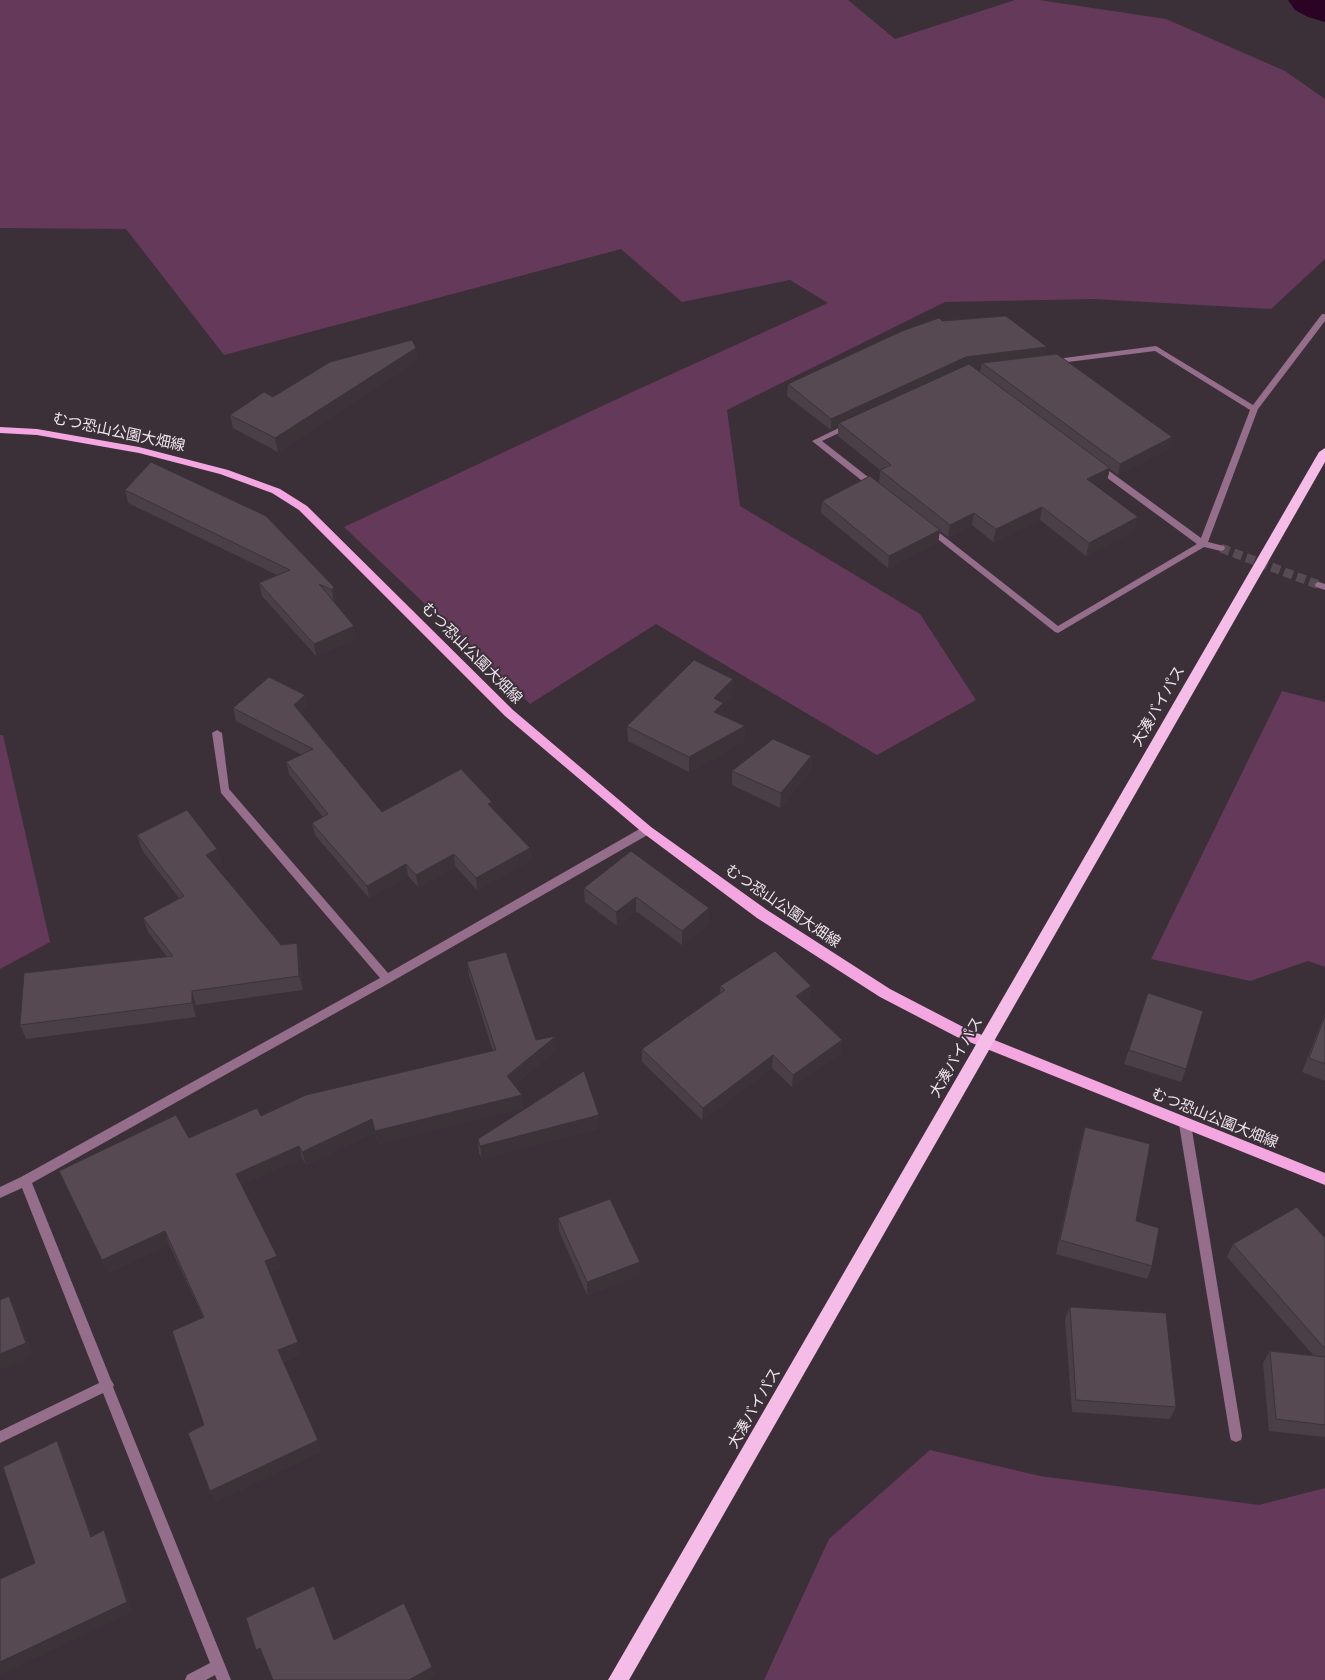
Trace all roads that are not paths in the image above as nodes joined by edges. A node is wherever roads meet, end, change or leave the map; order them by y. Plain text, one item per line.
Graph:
1 (1325, 316) edge
2 (1047, 362) edge
3 (1254, 410) junction
4 (860, 421) edge
5 (0, 430) edge
6 (1325, 452) edge
7 (1094, 464) edge
8 (878, 490) edge
9 (918, 520) edge
10 (1203, 544) junction
11 (1221, 548) tunnel mouth
12 (217, 733) dead end
13 (647, 830) junction
14 (387, 979) junction
15 (1185, 1124) junction
16 (1325, 1178) edge
17 (26, 1182) junction
18 (0, 1193) edge
19 (108, 1385) junction
20 (1236, 1436) dead end
21 (0, 1437) edge
22 (218, 1666) junction
23 (192, 1680) edge
24 (224, 1680) edge
25 (618, 1680) edge

1 - 3 street
2 - 3 street
3 - 10 street
4 - 8 street
5 - 13 main road, むつ恐山公園大畑線
6 - 25 highway, 大湊バイパス
7 - 10 street
9 - 10 street
10 - 11 street
12 - 14 street
13 - 14 street
13 - 15 main road, むつ恐山公園大畑線
14 - 17 street
15 - 16 main road, むつ恐山公園大畑線
15 - 20 street
17 - 18 street
17 - 19 street
19 - 21 street
19 - 22 street
22 - 23 street
22 - 24 street

